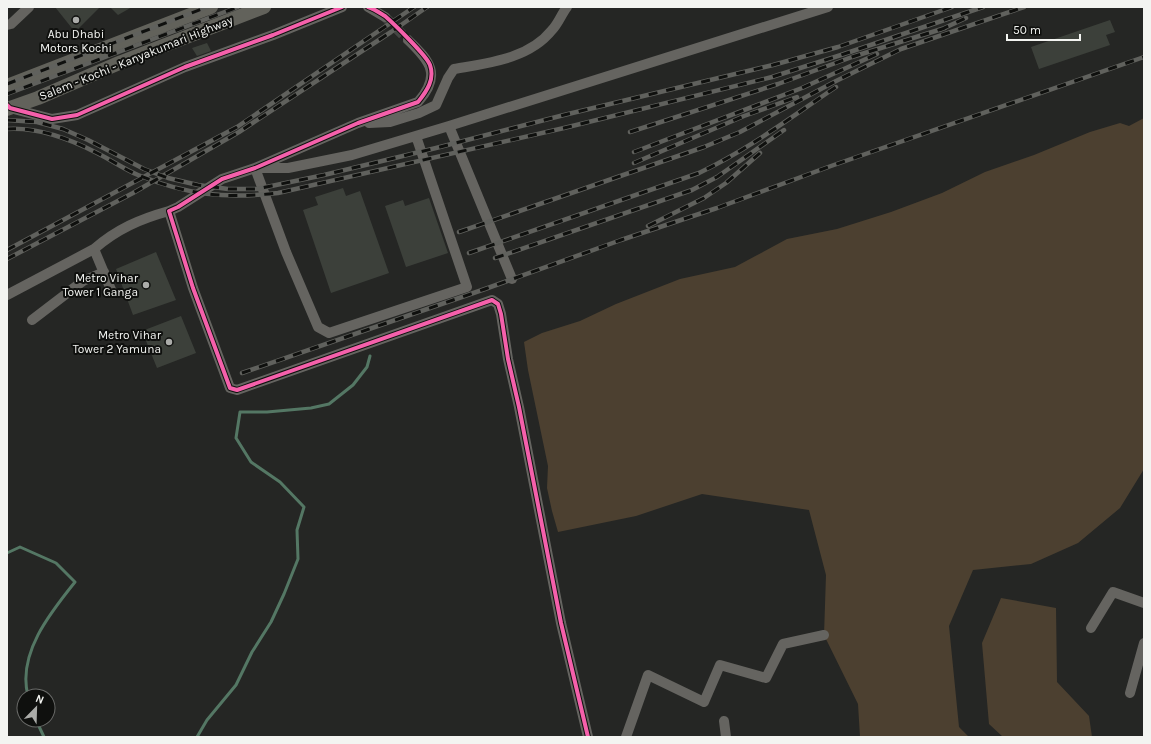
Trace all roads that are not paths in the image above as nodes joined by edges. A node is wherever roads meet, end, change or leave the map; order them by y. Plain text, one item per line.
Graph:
1 (29, 7) edge
2 (211, 7) edge
3 (264, 7) edge
4 (342, 7) edge
5 (368, 7) edge
6 (567, 7) edge
7 (828, 7) edge
8 (385, 17) tunnel mouth
9 (7, 25) edge
10 (408, 40) tunnel mouth
11 (7, 86) edge
12 (8, 107) edge
13 (358, 123) junction
14 (449, 126) junction
15 (416, 136) junction
16 (255, 168) junction
17 (169, 211) junction
18 (94, 249) junction
19 (104, 272) junction
20 (512, 279) dead end
21 (112, 292) dead end
22 (7, 295) edge
23 (32, 320) dead end
24 (1144, 603) edge
25 (1091, 628) dead end
26 (824, 635) dead end
27 (1144, 643) edge
28 (1130, 694) dead end
29 (724, 721) dead end
30 (588, 737) edge
31 (626, 737) edge
32 (726, 737) edge

1 - 9 street
2 - 11 highway, Salem - Kochi - Kanyakumari Highway
3 - 12 highway, Salem - Kochi - Kanyakumari Highway
4 - 12 street
5 - 8 street
6 - 13 street
7 - 14 street
10 - 13 street
13 - 16 street
14 - 15 street
14 - 20 street
15 - 16 street
15 - 16 street
16 - 17 street
17 - 18 street
17 - 30 street
18 - 19 street
18 - 22 street
19 - 21 street
19 - 23 street
24 - 25 street
26 - 31 street
27 - 28 street
29 - 32 street

